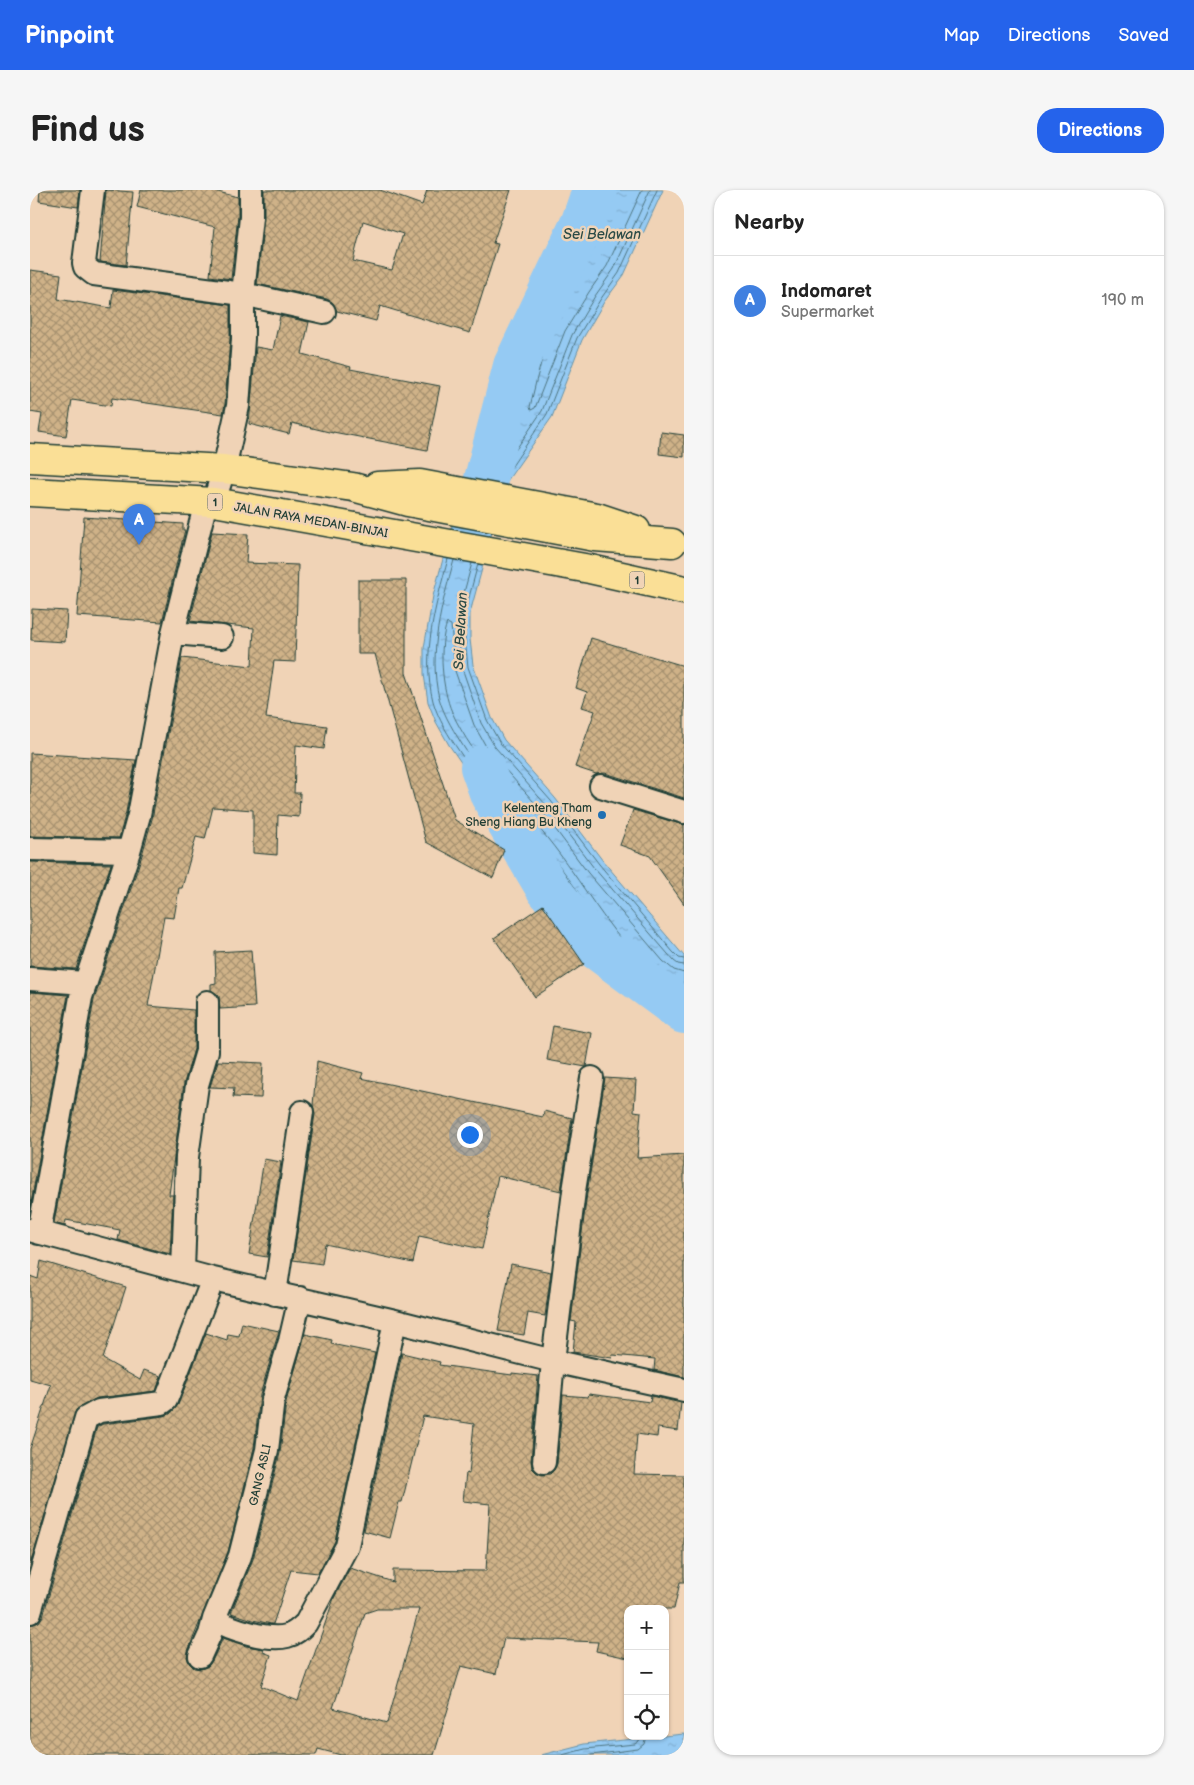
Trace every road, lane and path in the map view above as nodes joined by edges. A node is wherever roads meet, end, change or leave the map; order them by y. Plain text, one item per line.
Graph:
1 (93, 190) edge
2 (251, 190) edge
3 (243, 294) junction
4 (324, 312) dead end
5 (30, 458) edge
6 (224, 469) junction
7 (30, 492) edge
8 (210, 502) junction
9 (678, 545) edge
10 (684, 590) edge
11 (173, 633) junction
12 (222, 637) dead end
13 (601, 786) dead end
14 (684, 812) edge
15 (30, 848) edge
16 (129, 851) junction
17 (30, 979) edge
18 (85, 983) junction
19 (207, 1002) dead end
20 (592, 1078) dead end
21 (302, 1112) dead end
22 (34, 1232) edge
23 (183, 1270) junction
24 (213, 1279) junction
25 (276, 1294) junction
26 (300, 1298) junction
27 (395, 1321) junction
28 (553, 1361) junction
29 (684, 1390) edge
30 (544, 1462) dead end
31 (30, 1612) edge
32 (214, 1619) junction
33 (200, 1656) dead end

1 - 3 street
2 - 3 street
3 - 4 street
3 - 6 street
5 - 6 highway
6 - 8 street
6 - 9 highway
7 - 8 highway, JALAN RAYA MEDAN-BINJAI / 1
8 - 10 highway, JALAN RAYA MEDAN-BINJAI / 1
8 - 11 street
11 - 12 street
11 - 16 street
13 - 14 street
15 - 16 street
16 - 18 street
17 - 18 street
18 - 22 street
19 - 23 street
20 - 28 street
21 - 25 street
22 - 23 street
23 - 24 street
24 - 25 street
24 - 31 street
25 - 26 street
26 - 27 street
26 - 32 street, GANG ASLI
27 - 28 street
27 - 32 street
28 - 29 street
28 - 30 street
32 - 33 street, GANG ASLI

